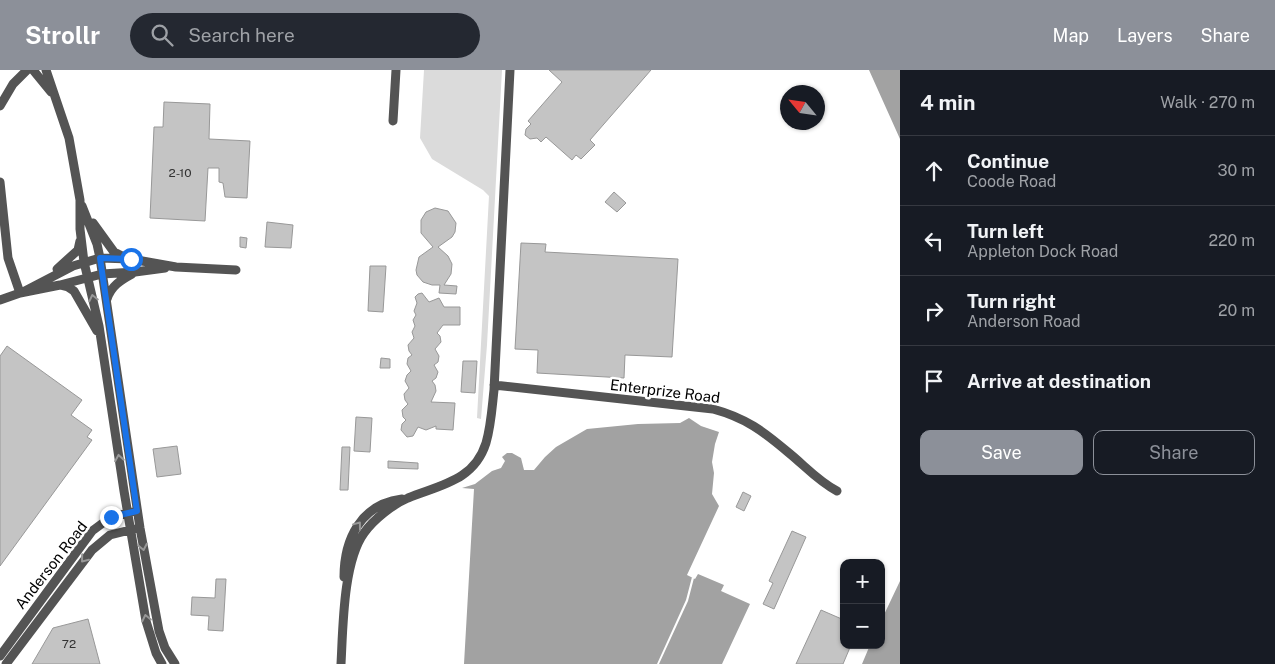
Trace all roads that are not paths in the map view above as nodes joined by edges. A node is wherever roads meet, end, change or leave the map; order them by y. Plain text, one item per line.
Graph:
1 (27, 70) edge
2 (33, 70) edge
3 (46, 70) edge
4 (396, 70) edge
5 (510, 70) edge
6 (56, 98) junction
7 (0, 106) edge
8 (393, 120) dead end
9 (0, 182) edge
10 (80, 201) junction
11 (81, 236) junction
12 (100, 258) junction
13 (128, 259) junction
14 (84, 262) junction
15 (176, 267) junction
16 (236, 270) dead end
17 (135, 272) junction
18 (102, 274) junction
19 (88, 278) junction
20 (37, 284) junction
21 (60, 285) junction
22 (21, 292) junction
23 (0, 300) edge
24 (107, 303) junction
25 (102, 343) junction
26 (494, 385) junction
27 (838, 491) dead end
28 (137, 511) junction
29 (127, 513) junction
30 (135, 529) junction
31 (0, 656) edge
32 (6, 664) edge
33 (162, 664) edge
34 (175, 664) edge
35 (341, 664) edge

1 - 7 street
2 - 6 street
3 - 6 street
4 - 8 street
5 - 26 street
6 - 10 street
9 - 22 street
10 - 11 street
10 - 12 street
10 - 13 street
11 - 14 street
11 - 20 street
12 - 13 street
12 - 14 street
12 - 18 street
13 - 15 street
14 - 19 street
14 - 20 street
15 - 16 street
15 - 17 street
17 - 18 street
17 - 24 street
18 - 19 street
18 - 24 street
19 - 21 street
25 -> 19 street
20 - 22 street
21 - 22 street
21 - 25 street
22 - 23 street
24 - 28 street
29 -> 25 street
26 - 27 street, Enterprize Road
26 - 35 street
28 - 29 street, Anderson Road
28 - 30 street
29 - 30 street
29 - 31 street, Anderson Road
30 -> 32 street, Anderson Road
33 -> 30 street
30 -> 34 street

